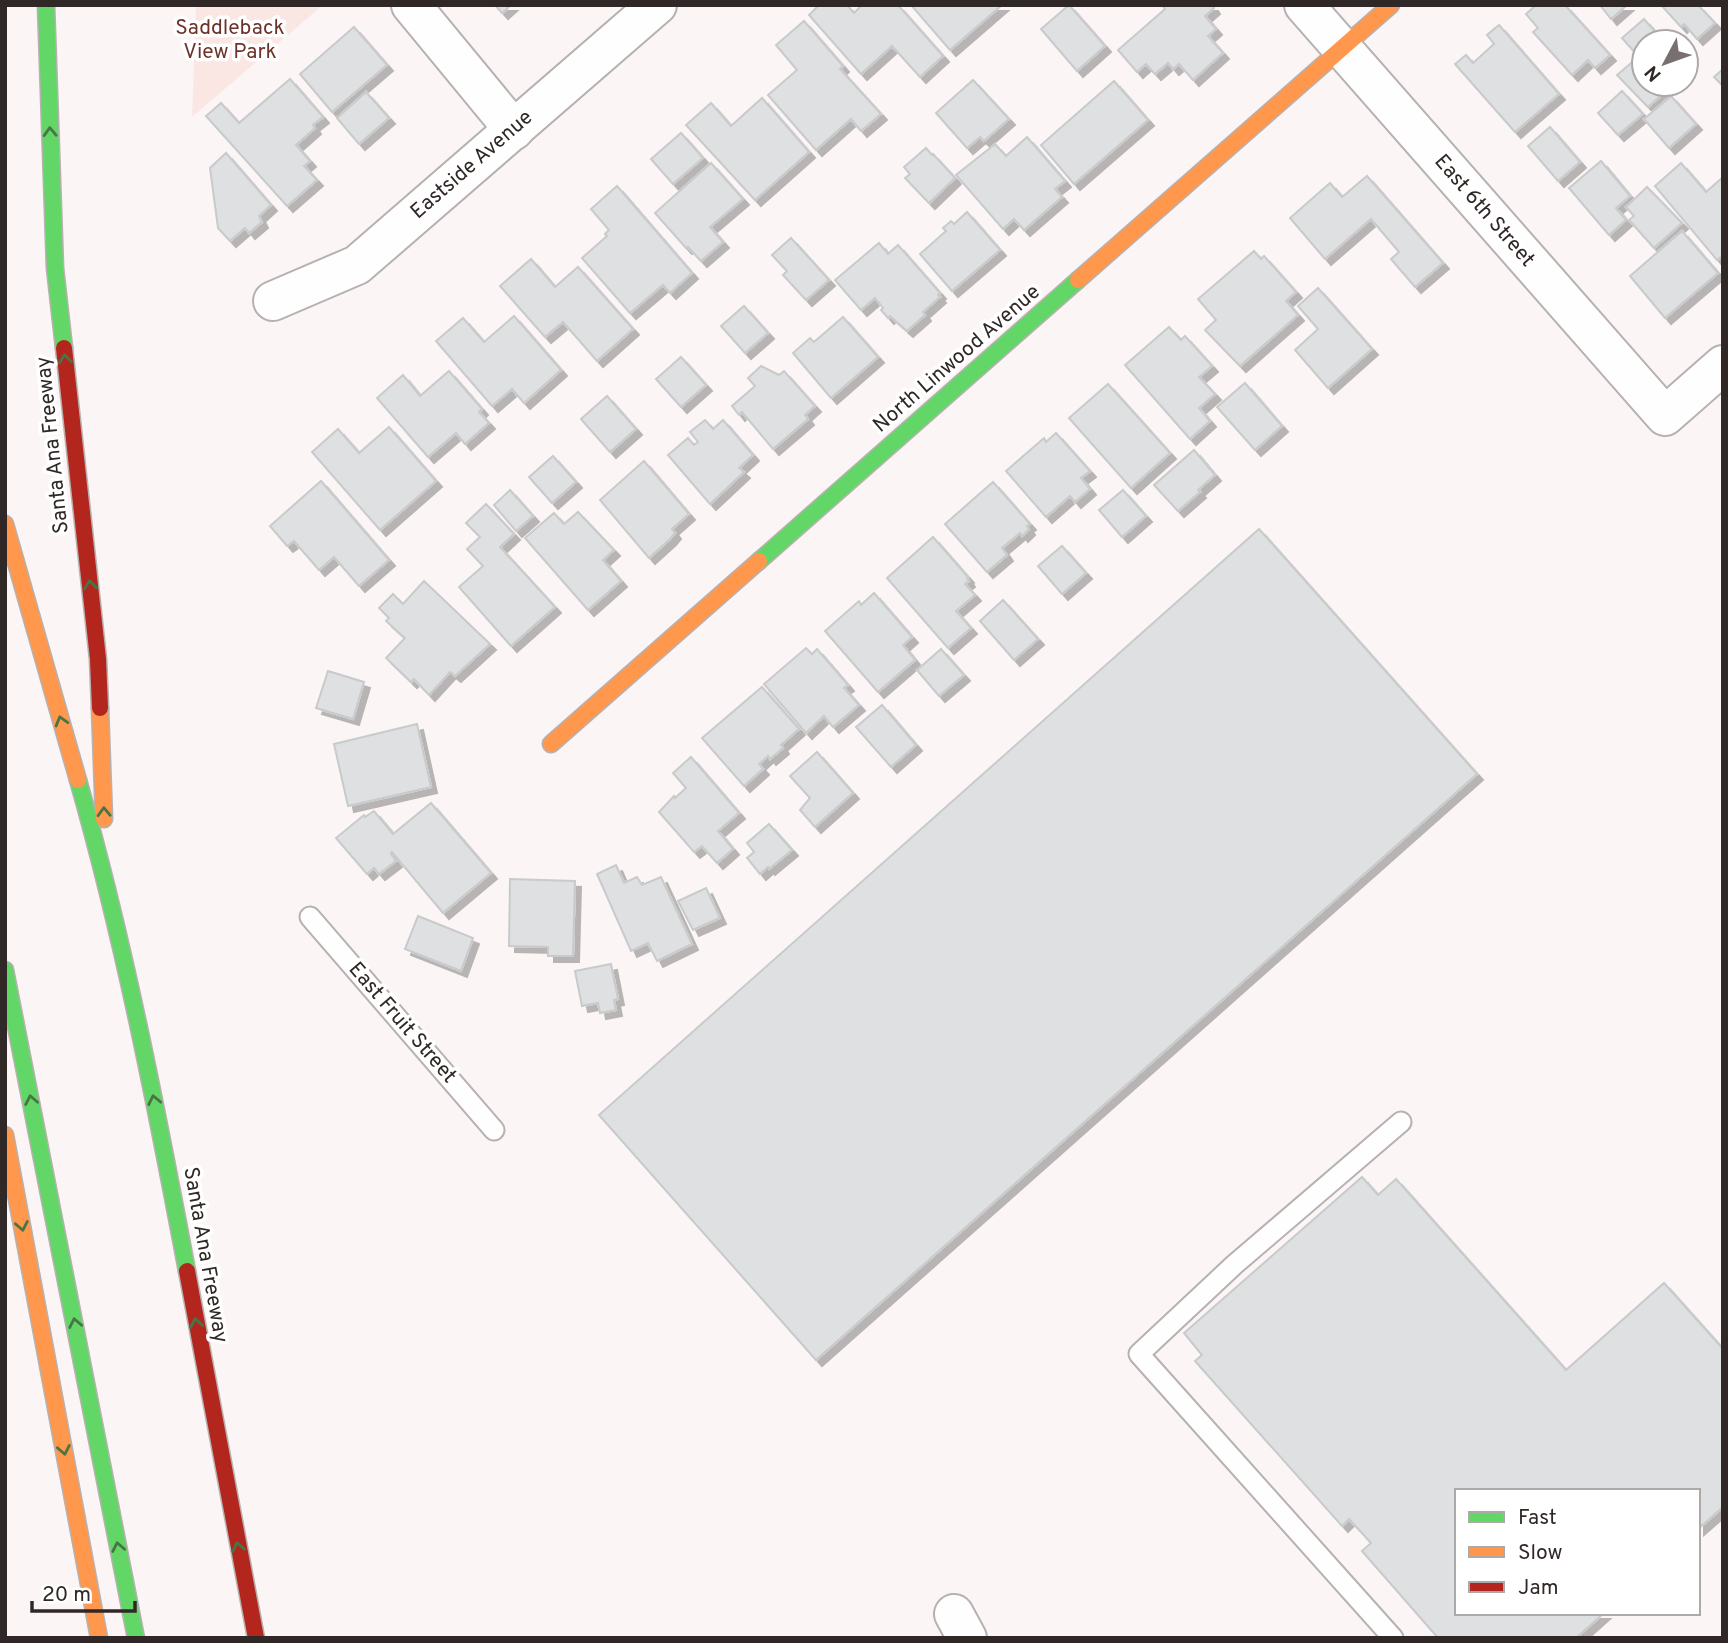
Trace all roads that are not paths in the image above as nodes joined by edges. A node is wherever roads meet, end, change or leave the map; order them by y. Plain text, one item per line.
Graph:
1 (46, 5) edge
2 (411, 5) edge
3 (657, 5) edge
4 (1304, 5) edge
5 (1391, 5) edge
6 (1342, 48) junction
7 (514, 130) junction
8 (273, 302) dead end
9 (1723, 365) edge
10 (5, 524) edge
11 (551, 744) dead end
12 (107, 880) junction
13 (310, 917) dead end
14 (5, 970) edge
15 (1401, 1122) dead end
16 (494, 1129) dead end
17 (5, 1135) edge
18 (99, 1638) edge
19 (136, 1638) edge
20 (256, 1638) edge
21 (1393, 1638) edge

12 -> 1 main road, Santa Ana Freeway
2 - 7 street
3 - 7 street, Eastside Avenue
4 - 6 street, East 6th Street
5 - 6 main road, North Linwood Avenue
6 - 9 street, East 6th Street
6 - 11 main road, North Linwood Avenue
7 - 8 street, Eastside Avenue
12 -> 10 main road, Santa Ana Freeway
20 -> 12 main road, Santa Ana Freeway
13 - 16 lane, East Fruit Street
19 -> 14 main road
15 - 21 lane
17 -> 18 main road

